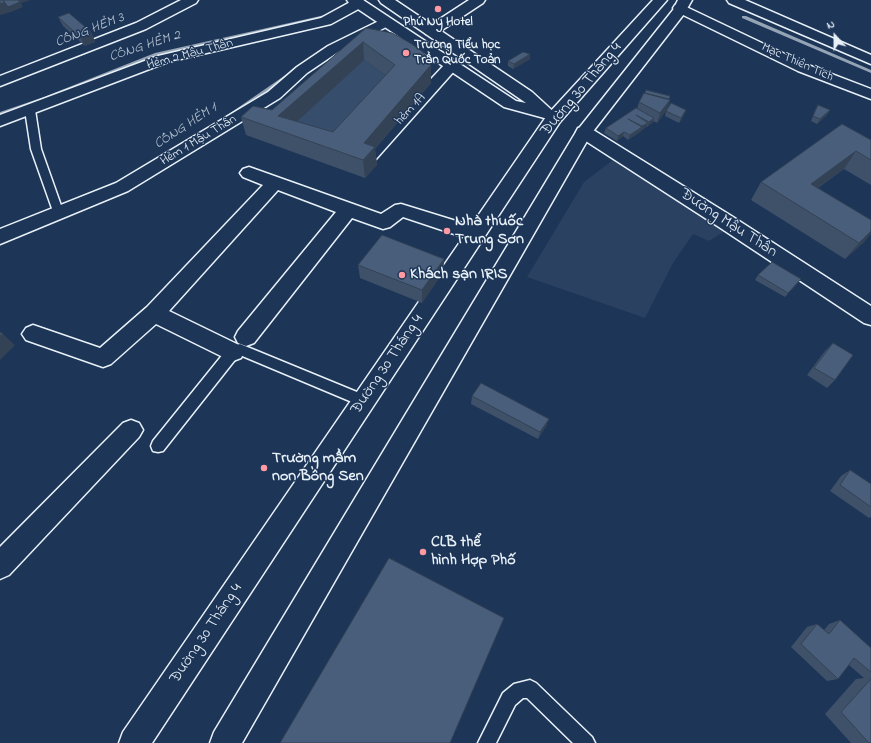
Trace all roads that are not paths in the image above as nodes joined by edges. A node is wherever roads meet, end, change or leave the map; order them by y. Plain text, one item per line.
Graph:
1 (191, 0) edge
2 (386, 0) edge
3 (478, 0) edge
4 (660, 0) edge
5 (734, 0) edge
6 (356, 2) edge
7 (683, 4) edge
8 (385, 22) junction
9 (724, 29) junction
10 (437, 35) junction
11 (425, 48) junction
12 (871, 60) edge
13 (452, 66) junction
14 (0, 81) edge
15 (871, 94) edge
16 (30, 110) junction
17 (0, 120) edge
18 (565, 123) junction
19 (370, 155) edge
20 (249, 173) dead end
21 (275, 183) junction
22 (349, 209) junction
23 (58, 210) junction
24 (475, 234) junction
25 (0, 237) edge
26 (154, 313) junction
27 (871, 317) edge
28 (33, 334) dead end
29 (240, 345) junction
30 (364, 401) junction
31 (131, 430) dead end
32 (158, 446) dead end
33 (0, 566) edge
34 (134, 743) edge
35 (225, 743) edge
36 (487, 743) edge
37 (586, 743) edge

1 - 14 street
2 - 10 street, Đường Mậu Thân
3 - 10 street
4 - 18 street, Đường 30 Tháng 4
5 - 9 street
5 - 12 street
6 - 8 street, Đường Mậu Thân
6 - 16 street, Hẻm 2 Mậu Thân
7 - 9 street, Mạc Thiên Tích
7 - 18 street, Đường 30 Tháng 4
8 - 11 street, Đường Mậu Thân
8 - 23 street, Hẻm 1 Mậu Thân
9 - 15 street, Mạc Thiên Tích
10 - 11 street
10 - 18 street, Đường Mậu Thân
11 - 13 street, Đường Mậu Thân
13 - 18 street, Đường Mậu Thân
13 - 19 street, hẻm 1A
16 - 17 street, Hẻm 2 Mậu Thân
16 - 23 lane
18 - 24 street, Đường 30 Tháng 4
18 - 27 street, Đường Mậu Thân
18 - 35 street, Đường 30 Tháng 4
20 - 21 street
21 - 22 street
21 - 26 street
22 - 24 street
22 - 29 street
23 - 25 street, Hẻm 1 Mậu Thân
24 - 30 street, Đường 30 Tháng 4
26 - 28 street
26 - 29 street
29 - 30 lane
29 - 32 lane
30 - 34 street, Đường 30 Tháng 4
31 - 33 street
36 - 37 lane

